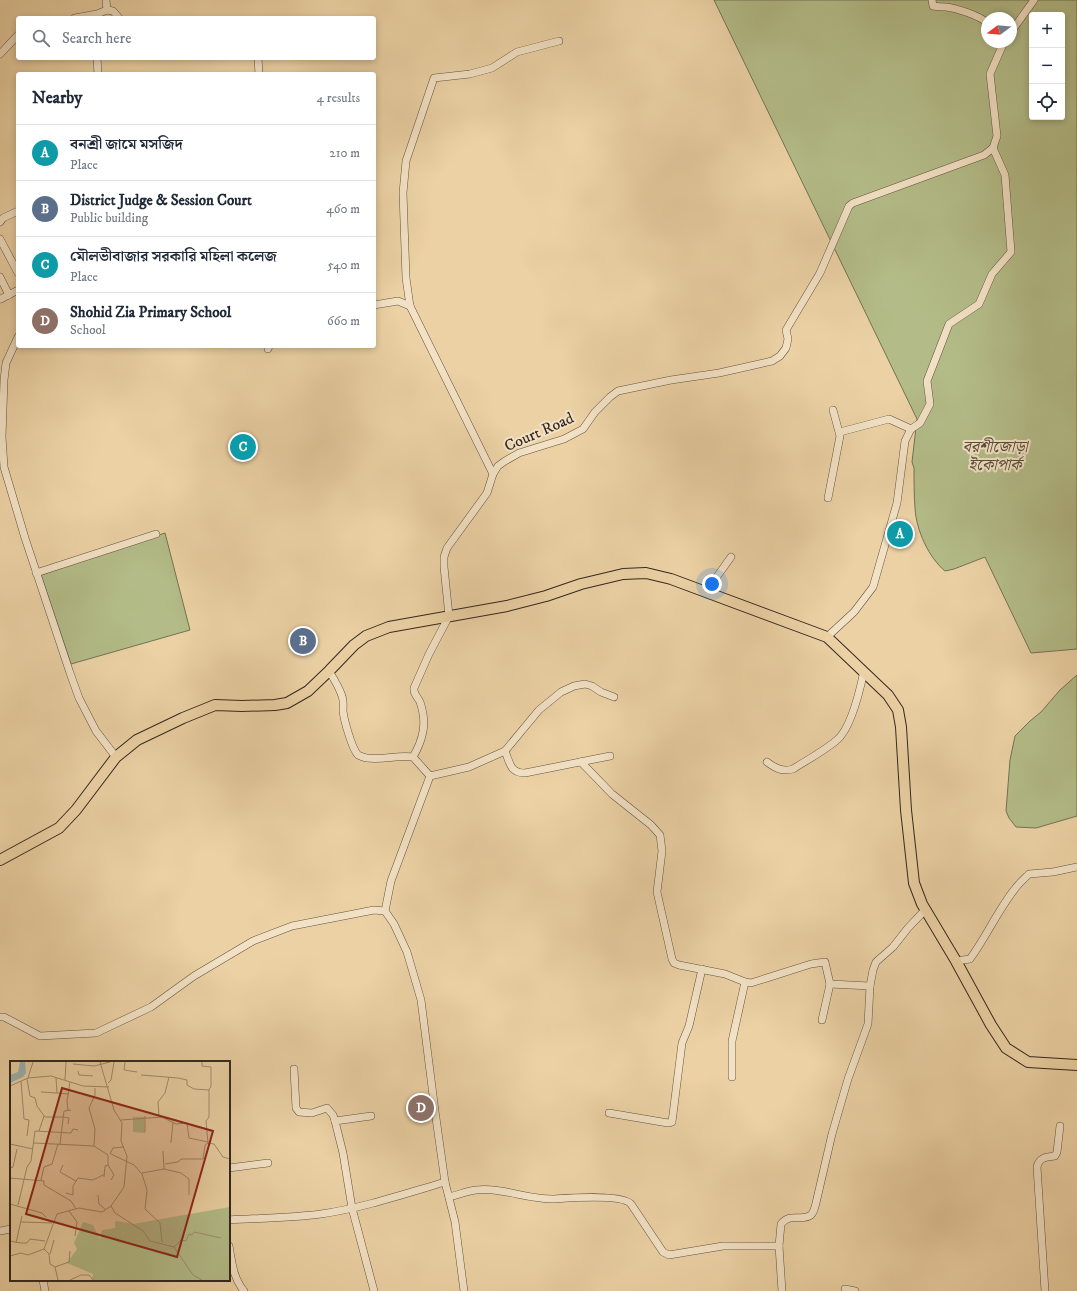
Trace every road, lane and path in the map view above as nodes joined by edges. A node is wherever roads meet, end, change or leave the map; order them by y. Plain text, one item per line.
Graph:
1 (106, 0) edge
2 (932, 0) edge
3 (1034, 0) edge
4 (107, 10) junction
5 (97, 16) edge
6 (117, 16) edge
7 (981, 18) edge
8 (1017, 24) edge
9 (16, 37) edge
10 (559, 41) dead end
11 (1001, 48) edge
12 (0, 54) edge
13 (97, 60) edge
14 (258, 60) edge
15 (98, 72) edge
16 (259, 72) edge
17 (993, 148) junction
18 (16, 212) edge
19 (0, 222) edge
20 (0, 239) edge
21 (16, 269) edge
22 (0, 277) edge
23 (16, 291) edge
24 (9, 295) junction
25 (1, 299) dead end
26 (376, 305) edge
27 (410, 306) junction
28 (16, 343) edge
29 (2, 380) edge
30 (833, 410) dead end
31 (911, 429) junction
32 (840, 432) junction
33 (1, 458) edge
34 (493, 474) junction
35 (828, 498) dead end
36 (156, 534) dead end
37 (731, 557) dead end
38 (36, 573) junction
39 (706, 592) junction
40 (449, 616) junction
41 (827, 637) junction
42 (329, 671) junction
43 (864, 671) junction
44 (614, 697) dead end
45 (505, 751) junction
46 (413, 756) junction
47 (610, 756) dead end
48 (116, 757) junction
49 (581, 762) junction
50 (767, 762) dead end
51 (430, 776) junction
52 (0, 860) edge
53 (1077, 867) edge
54 (925, 910) junction
55 (385, 911) junction
56 (956, 961) junction
57 (702, 969) junction
58 (745, 982) junction
59 (830, 984) junction
60 (870, 986) junction
61 (0, 1017) edge
62 (822, 1020) dead end
63 (1077, 1065) edge
64 (294, 1069) dead end
65 (732, 1078) dead end
66 (610, 1113) dead end
67 (371, 1116) dead end
68 (335, 1121) junction
69 (1060, 1126) dead end
70 (268, 1163) dead end
71 (230, 1168) edge
72 (445, 1182) junction
73 (449, 1197) junction
74 (352, 1208) junction
75 (230, 1220) edge
76 (10, 1229) edge
77 (0, 1231) edge
78 (779, 1246) junction
79 (230, 1251) edge
80 (43, 1281) edge
81 (845, 1289) dead end
82 (45, 1291) edge
83 (244, 1291) edge
84 (374, 1291) edge
85 (464, 1291) edge
86 (782, 1291) edge
87 (855, 1291) edge
88 (1045, 1291) edge

1 - 4 street
2 - 7 street
3 - 8 street
4 - 5 street
4 - 6 street
9 - 12 street
10 - 27 street
11 - 17 street
13 - 15 street
14 - 16 street
17 - 31 street
17 - 34 street, Court Road
18 - 19 street
20 - 21 street
22 - 24 street
23 - 24 street
24 - 25 street
26 - 27 street
27 - 34 street
28 - 29 street
29 - 33 street
30 - 32 street
31 - 32 street
31 - 41 street
32 - 35 street
33 - 38 street
34 - 40 street, Court Road
36 - 38 street
37 - 39 street
38 - 48 street
39 - 40 highway
39 - 41 highway
40 - 42 highway
40 - 46 street
41 - 43 highway
42 - 46 street
42 - 48 highway
43 - 50 street
43 - 54 highway
44 - 45 street
45 - 49 street
45 - 51 street
46 - 51 street
47 - 49 street
48 - 52 highway
49 - 57 street
51 - 55 street
53 - 56 street
54 - 56 highway
54 - 60 street
55 - 61 street
55 - 72 street
56 - 63 highway
57 - 58 street
57 - 66 street
58 - 59 street
58 - 65 street
59 - 60 street
59 - 62 street
60 - 78 street
64 - 68 street
67 - 68 street
68 - 74 street
69 - 88 street
70 - 71 street
72 - 73 street
72 - 74 street
73 - 78 street
73 - 85 street
74 - 75 street
74 - 84 street
76 - 77 street
78 - 86 street
79 - 83 street
80 - 82 street
81 - 87 street

